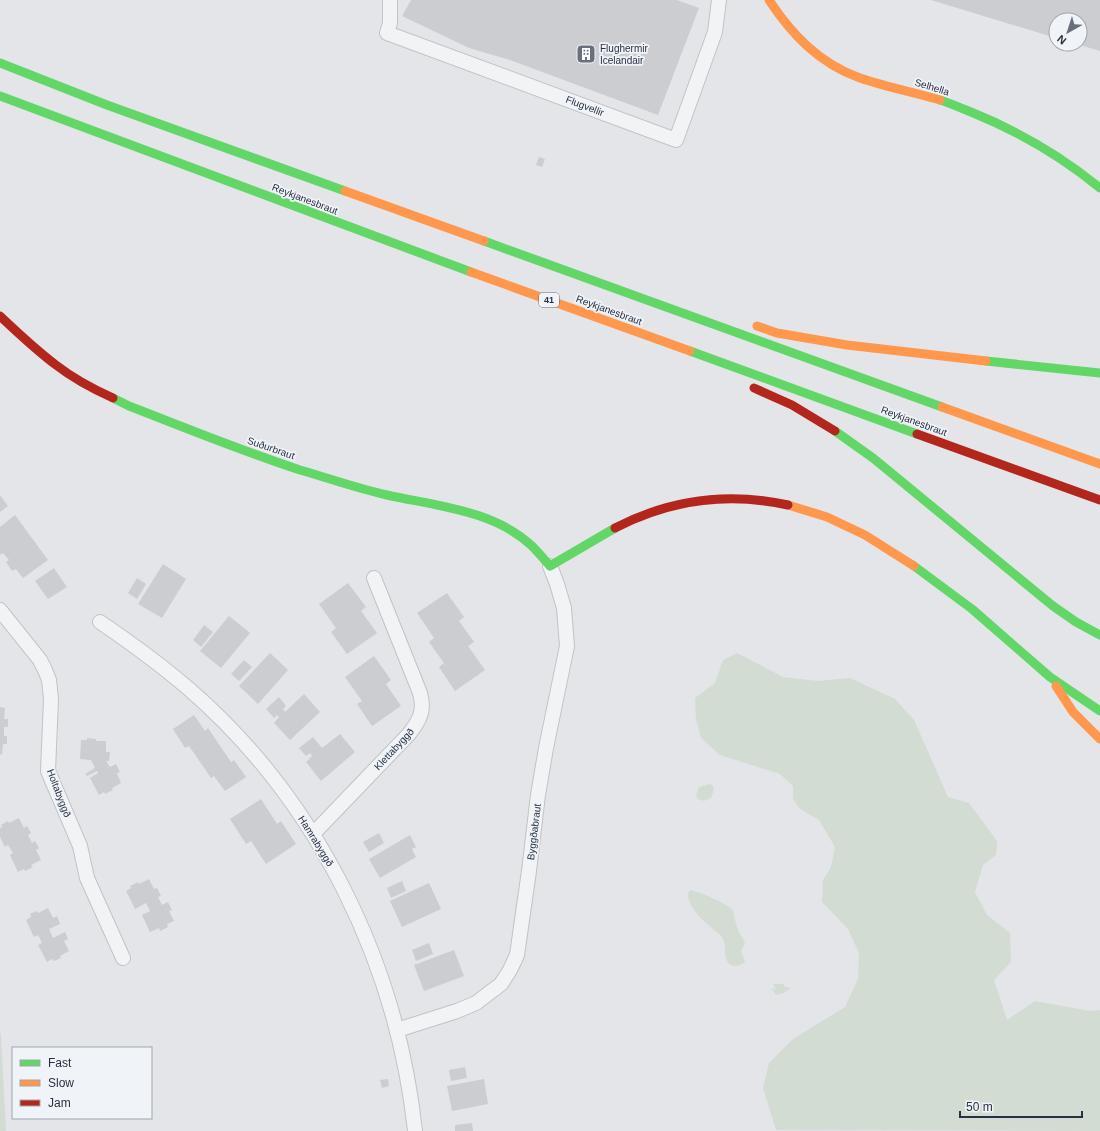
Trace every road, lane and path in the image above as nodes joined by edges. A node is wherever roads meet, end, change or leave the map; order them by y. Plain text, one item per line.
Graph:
1 (390, 0) edge
2 (719, 0) edge
3 (769, 0) edge
4 (0, 63) edge
5 (0, 96) edge
6 (1100, 188) edge
7 (375, 202) junction
8 (459, 222) dead end
9 (438, 260) junction
10 (536, 305) dead end
11 (0, 316) edge
12 (747, 323) dead end
13 (1100, 372) edge
14 (744, 383) dead end
15 (1100, 464) edge
16 (1100, 500) edge
17 (550, 566) junction
18 (374, 578) dead end
19 (0, 610) edge
20 (100, 622) dead end
21 (1100, 635) edge
22 (1050, 678) junction
23 (1100, 711) edge
24 (1100, 739) edge
25 (313, 834) junction
26 (123, 958) dead end
27 (397, 1030) junction
28 (415, 1131) edge

1 - 2 street, Flugvellir
3 - 6 main road, Selhella
4 - 7 main road, Reykjanesbraut
5 - 9 main road, Reykjanesbraut / 41
7 - 8 main road
7 - 15 main road, Reykjanesbraut
9 - 10 main road
9 - 16 main road, Reykjanesbraut / 41
11 - 17 main road, Suðurbraut
12 - 13 main road
14 - 21 main road
17 - 22 main road
17 - 27 street, Byggðabraut
18 - 25 street, Klettabyggð
19 - 26 street, Holtabyggð
20 - 25 street, Hamrabyggð
22 - 23 main road
22 - 24 main road
25 - 27 street, Hamrabyggð
27 - 28 street, Hamrabyggð

